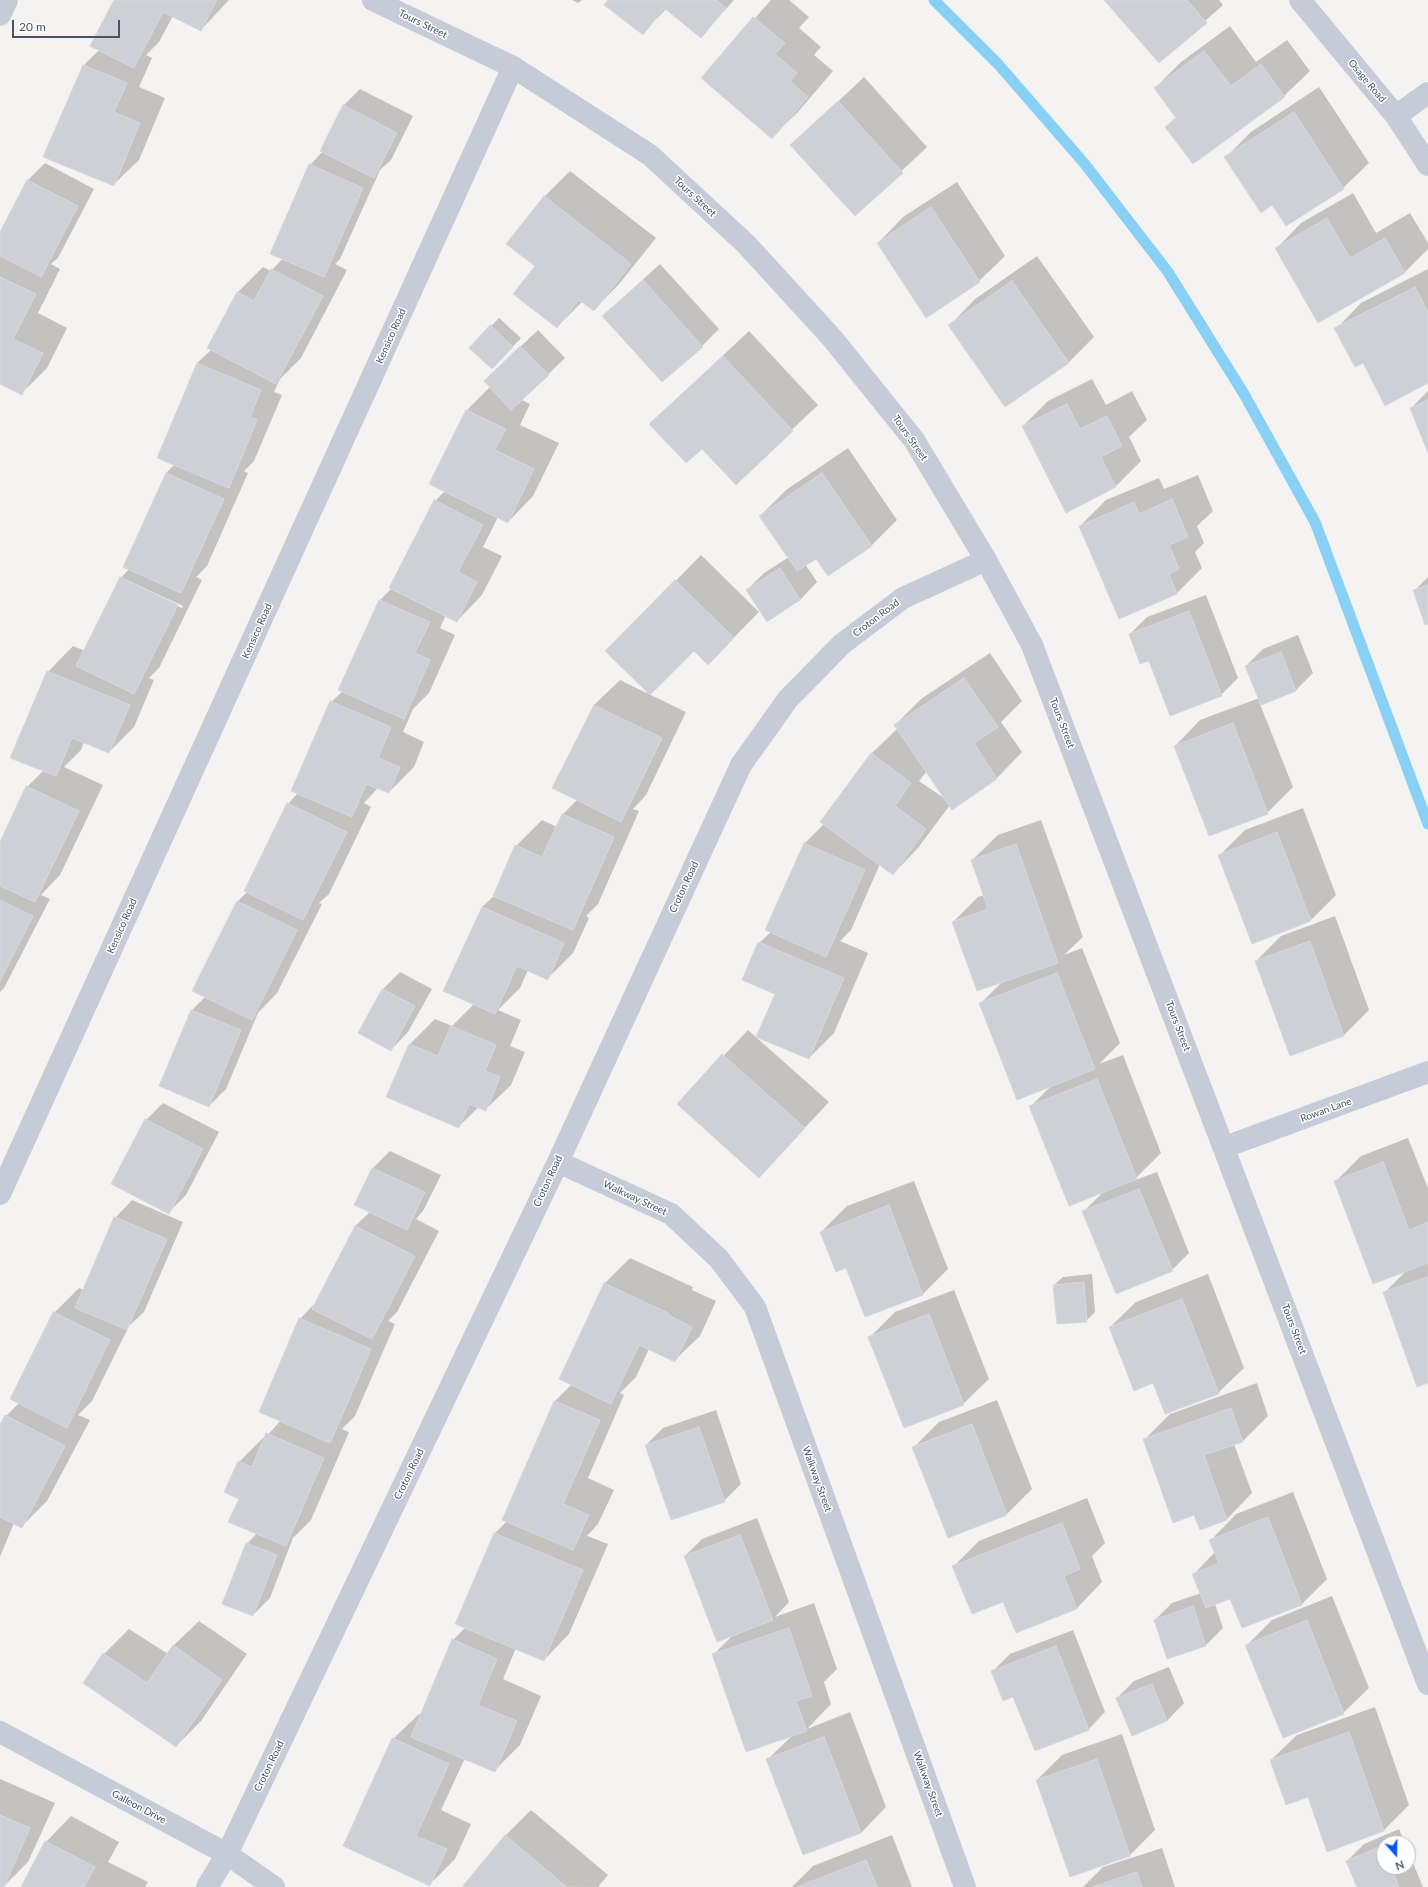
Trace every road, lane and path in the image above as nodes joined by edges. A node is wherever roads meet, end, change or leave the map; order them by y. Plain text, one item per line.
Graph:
1 (7, 0) edge
2 (373, 0) edge
3 (1300, 0) edge
4 (0, 15) edge
5 (513, 67) junction
6 (1428, 93) edge
7 (1396, 116) junction
8 (1428, 165) edge
9 (986, 560) junction
10 (1428, 1072) edge
11 (1225, 1147) junction
12 (558, 1162) junction
13 (0, 1194) edge
14 (1428, 1684) edge
15 (0, 1732) edge
16 (227, 1854) junction
17 (207, 1887) edge
18 (274, 1887) edge
19 (965, 1887) edge

1 - 4 street
2 - 5 street, Tours Street
3 - 7 street, Osage Road
5 - 9 street, Tours Street
5 - 13 street, Kensico Road
6 - 7 street
7 - 8 street, Osage Road
9 - 11 street, Tours Street
9 - 12 street, Croton Road
10 - 11 street, Rowan Lane
11 - 14 street, Tours Street
12 - 16 street, Croton Road
12 - 19 street, Walkway Street
15 - 16 street, Galleon Drive
16 - 17 street, Croton Road
16 - 18 street, Galleon Drive

